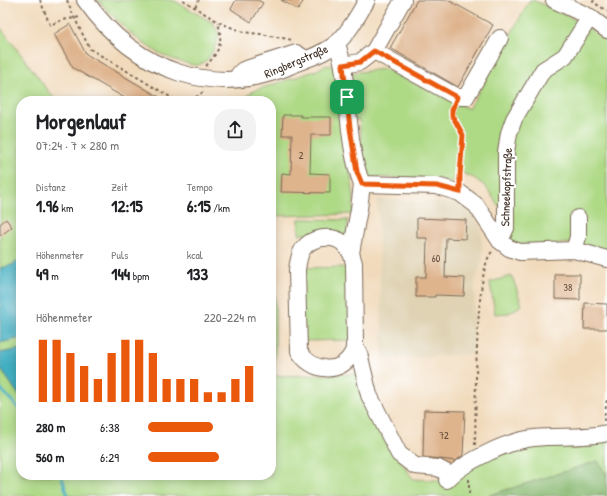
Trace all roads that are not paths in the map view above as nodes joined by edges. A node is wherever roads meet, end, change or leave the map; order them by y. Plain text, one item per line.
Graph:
1 (85, 0) edge
2 (403, 0) edge
3 (554, 0) edge
4 (363, 2) edge
5 (590, 16) junction
6 (607, 30) edge
7 (500, 38) dead end
8 (337, 43) junction
9 (374, 51) junction
10 (343, 65) junction
11 (362, 184) junction
12 (578, 218) dead end
13 (500, 241) junction
14 (574, 250) junction
15 (351, 253) junction
16 (607, 259) edge
17 (354, 345) junction
18 (605, 434) edge

1 - 8 street, Ringbergstraße
2 - 9 street
3 - 5 street
4 - 8 street, Ringbergstraße
5 - 6 street
5 - 13 street, Schneekopfstraße
7 - 9 street
8 - 10 street
9 - 10 street
10 - 11 street
11 - 13 street
11 - 15 street
12 - 14 street
13 - 14 street
14 - 16 street
15 - 17 street
15 - 17 street
17 - 18 street

